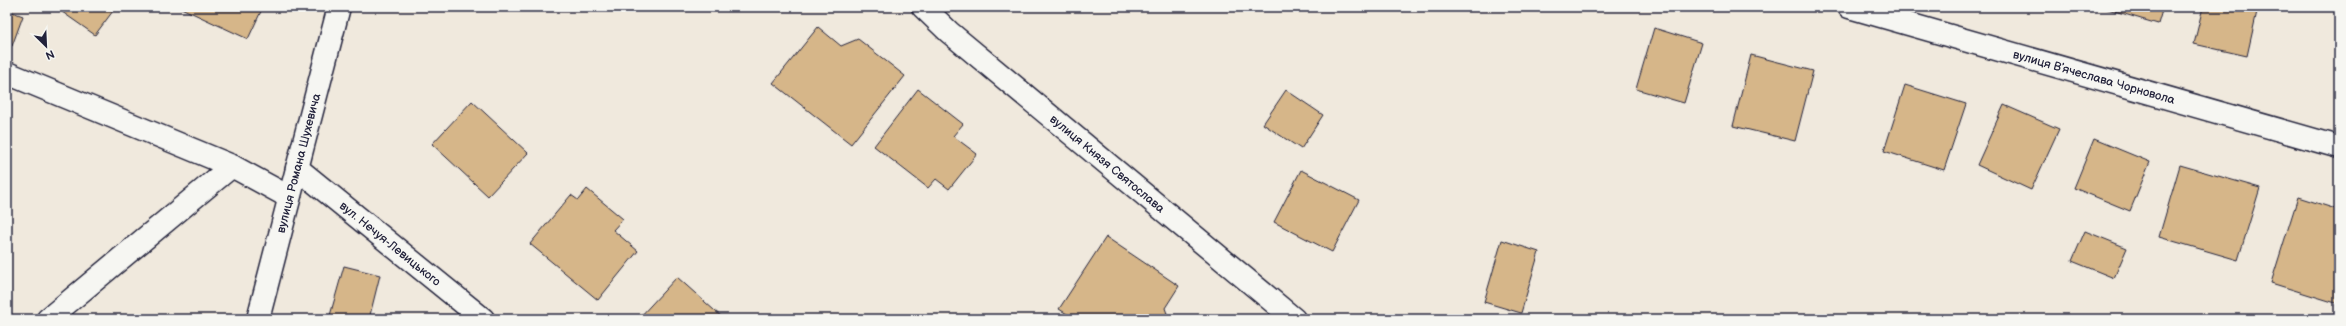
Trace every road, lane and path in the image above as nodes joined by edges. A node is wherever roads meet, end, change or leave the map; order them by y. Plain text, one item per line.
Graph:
1 (339, 7) edge
2 (923, 7) edge
3 (1849, 7) edge
4 (7, 73) edge
5 (2339, 147) edge
6 (232, 166) junction
7 (297, 168) junction
8 (289, 197) junction
9 (48, 319) edge
10 (258, 319) edge
11 (483, 319) edge
12 (1294, 319) edge

1 - 7 street, вулиця Романа Шухевича
2 - 12 street, вулиця Князя Святослава
3 - 5 street, вулиця Вʼячеслава Чорновола
4 - 6 street
6 - 8 street
6 - 9 street
7 - 8 street, вулиця Романа Шухевича
7 - 11 street, вул. Нечуя-Левицького
8 - 10 street, вулиця Романа Шухевича

